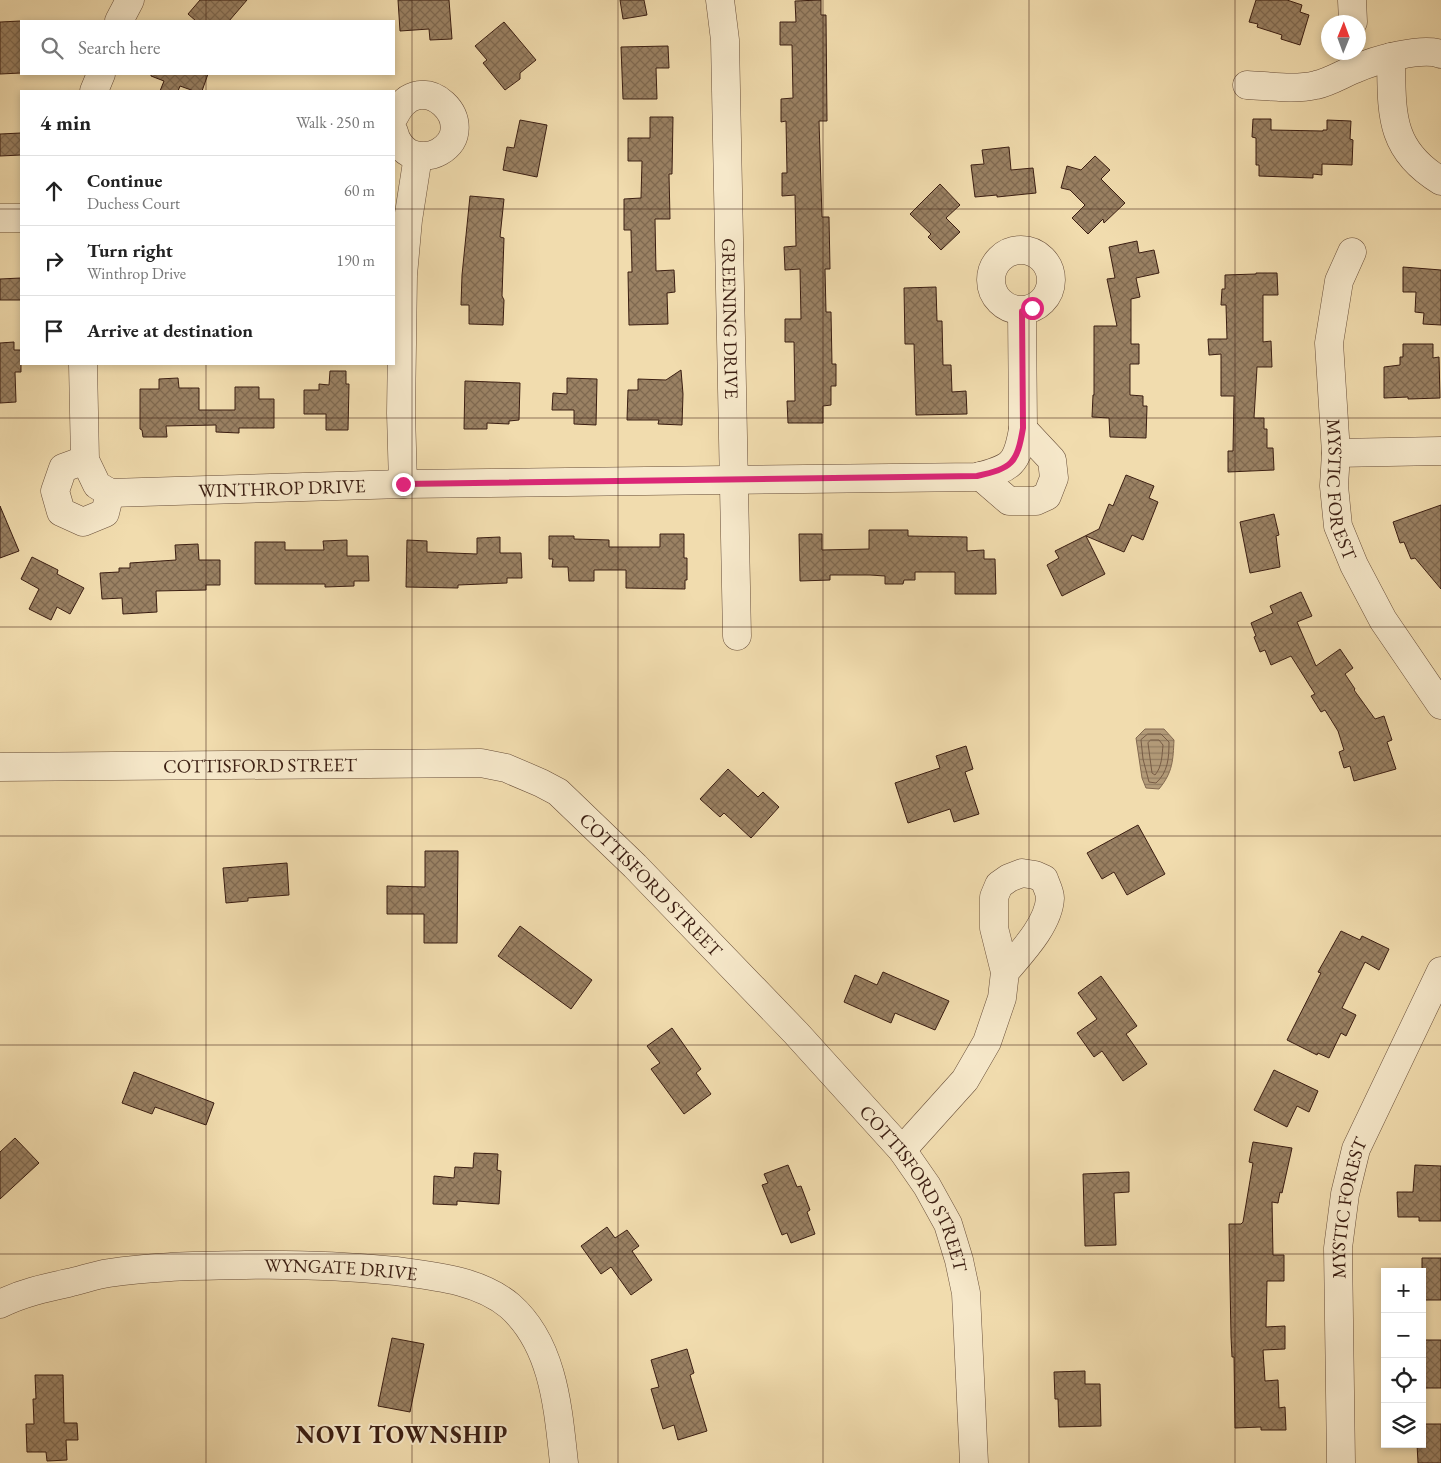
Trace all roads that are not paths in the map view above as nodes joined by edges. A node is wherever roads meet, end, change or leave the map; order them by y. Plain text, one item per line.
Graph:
1 (130, 0) edge
2 (720, 0) edge
3 (1352, 0) edge
4 (1353, 15) edge
5 (120, 20) edge
6 (1441, 54) edge
7 (1366, 57) edge
8 (1391, 58) junction
9 (1357, 60) edge
10 (100, 75) edge
11 (1247, 85) dead end
12 (94, 90) edge
13 (395, 116) edge
14 (395, 134) edge
15 (418, 156) junction
16 (1441, 181) edge
17 (0, 218) edge
18 (20, 218) edge
19 (1352, 252) dead end
20 (1022, 311) dead end
21 (83, 365) edge
22 (1023, 428) junction
23 (1441, 451) edge
24 (1336, 453) junction
25 (85, 460) junction
26 (980, 476) junction
27 (734, 478) junction
28 (403, 484) junction
29 (104, 489) junction
30 (737, 636) dead end
31 (1441, 705) edge
32 (0, 767) edge
33 (1441, 971) edge
34 (1005, 972) dead end
35 (1432, 1013) edge
36 (902, 1150) junction
37 (0, 1304) edge
38 (564, 1463) edge
39 (974, 1463) edge
40 (1341, 1463) edge

1 - 5 street
2 - 27 street, GREENING DRIVE
3 - 4 street
6 - 8 street
7 - 8 street
8 - 16 street
9 - 11 street
10 - 12 street
13 - 15 street
14 - 15 street
15 - 28 street
17 - 18 street
19 - 24 street, MYSTIC FOREST
20 - 22 street
21 - 25 street
22 - 26 street, WINTHROP DRIVE
22 - 26 street
23 - 24 street
24 - 31 street, MYSTIC FOREST
25 - 29 street
25 - 29 street
26 - 27 street, WINTHROP DRIVE
27 - 28 street, WINTHROP DRIVE
27 - 30 street, GREENING DRIVE
28 - 29 street, WINTHROP DRIVE
32 - 36 street, COTTISFORD STREET
33 - 35 street, MYSTIC FOREST
34 - 36 street
35 - 40 street, MYSTIC FOREST
36 - 39 street, COTTISFORD STREET
37 - 38 street, WYNGATE DRIVE

